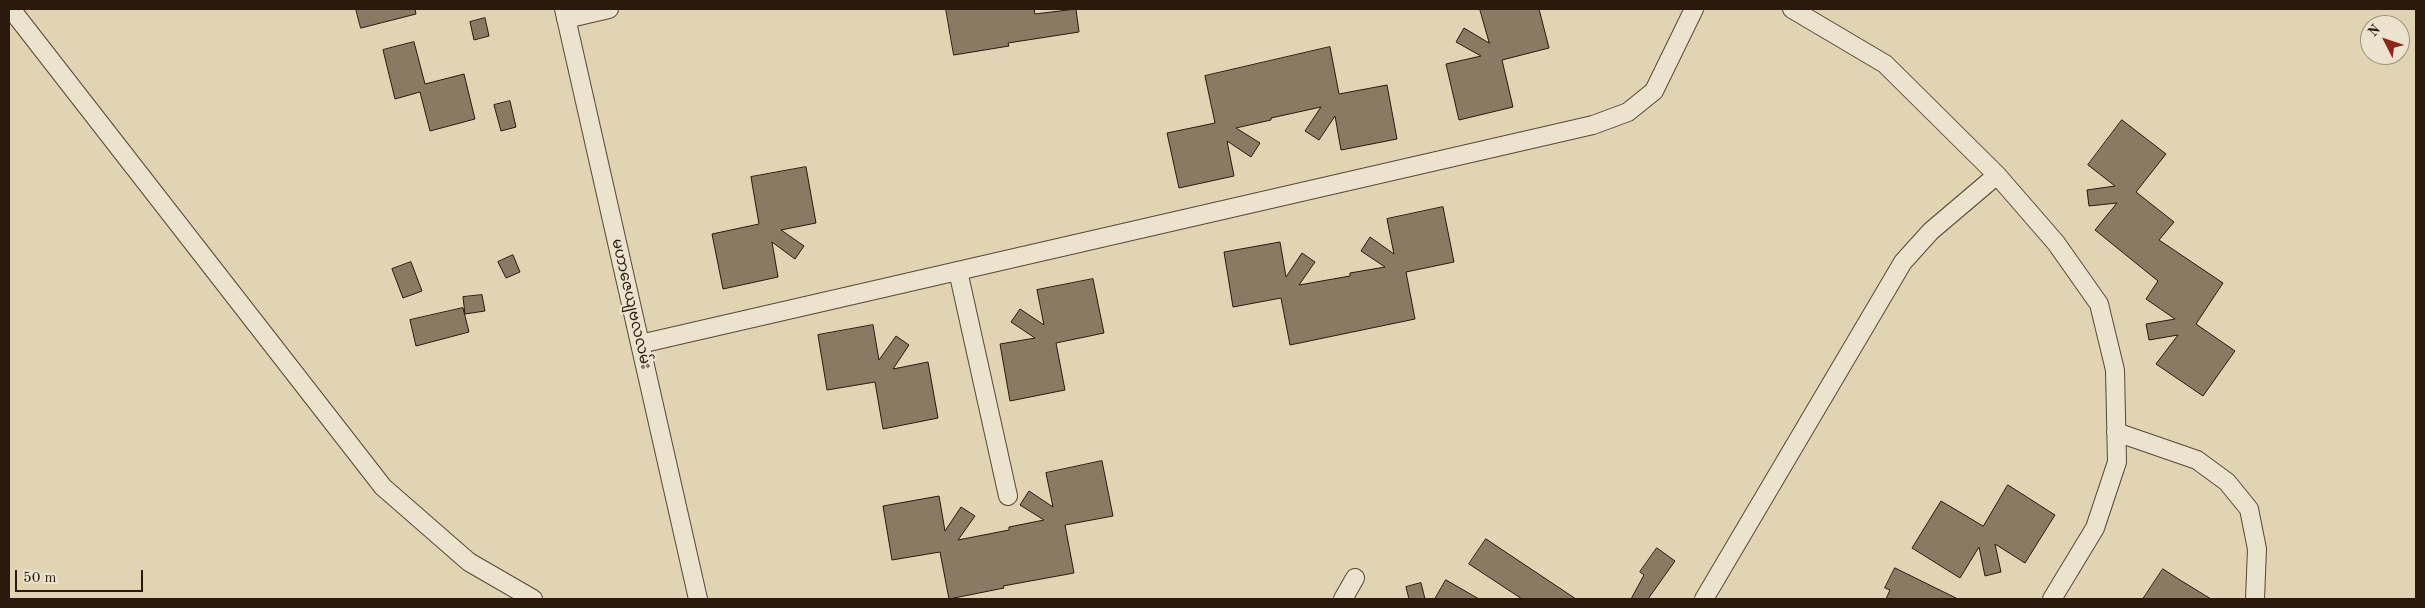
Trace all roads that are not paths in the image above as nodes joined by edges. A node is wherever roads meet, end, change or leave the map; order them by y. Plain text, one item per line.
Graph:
1 (11, 9) edge
2 (609, 9) edge
3 (1694, 9) edge
4 (1792, 9) edge
5 (565, 14) edge
6 (1996, 176) junction
7 (958, 271) junction
8 (640, 344) junction
9 (2116, 432) junction
10 (1008, 496) dead end
11 (1355, 578) dead end
12 (521, 597) edge
13 (698, 599) edge
14 (1343, 599) edge
15 (1704, 599) edge
16 (2052, 599) edge
17 (2255, 599) edge

1 - 12 street
2 - 5 street
3 - 7 street
4 - 6 street
5 - 8 street, မဟာဇေယျဗလလမ်း
6 - 9 street
6 - 15 street
7 - 8 street
7 - 10 street
8 - 13 street, မဟာဇေယျဗလလမ်း
9 - 16 street
9 - 17 street
11 - 14 street

